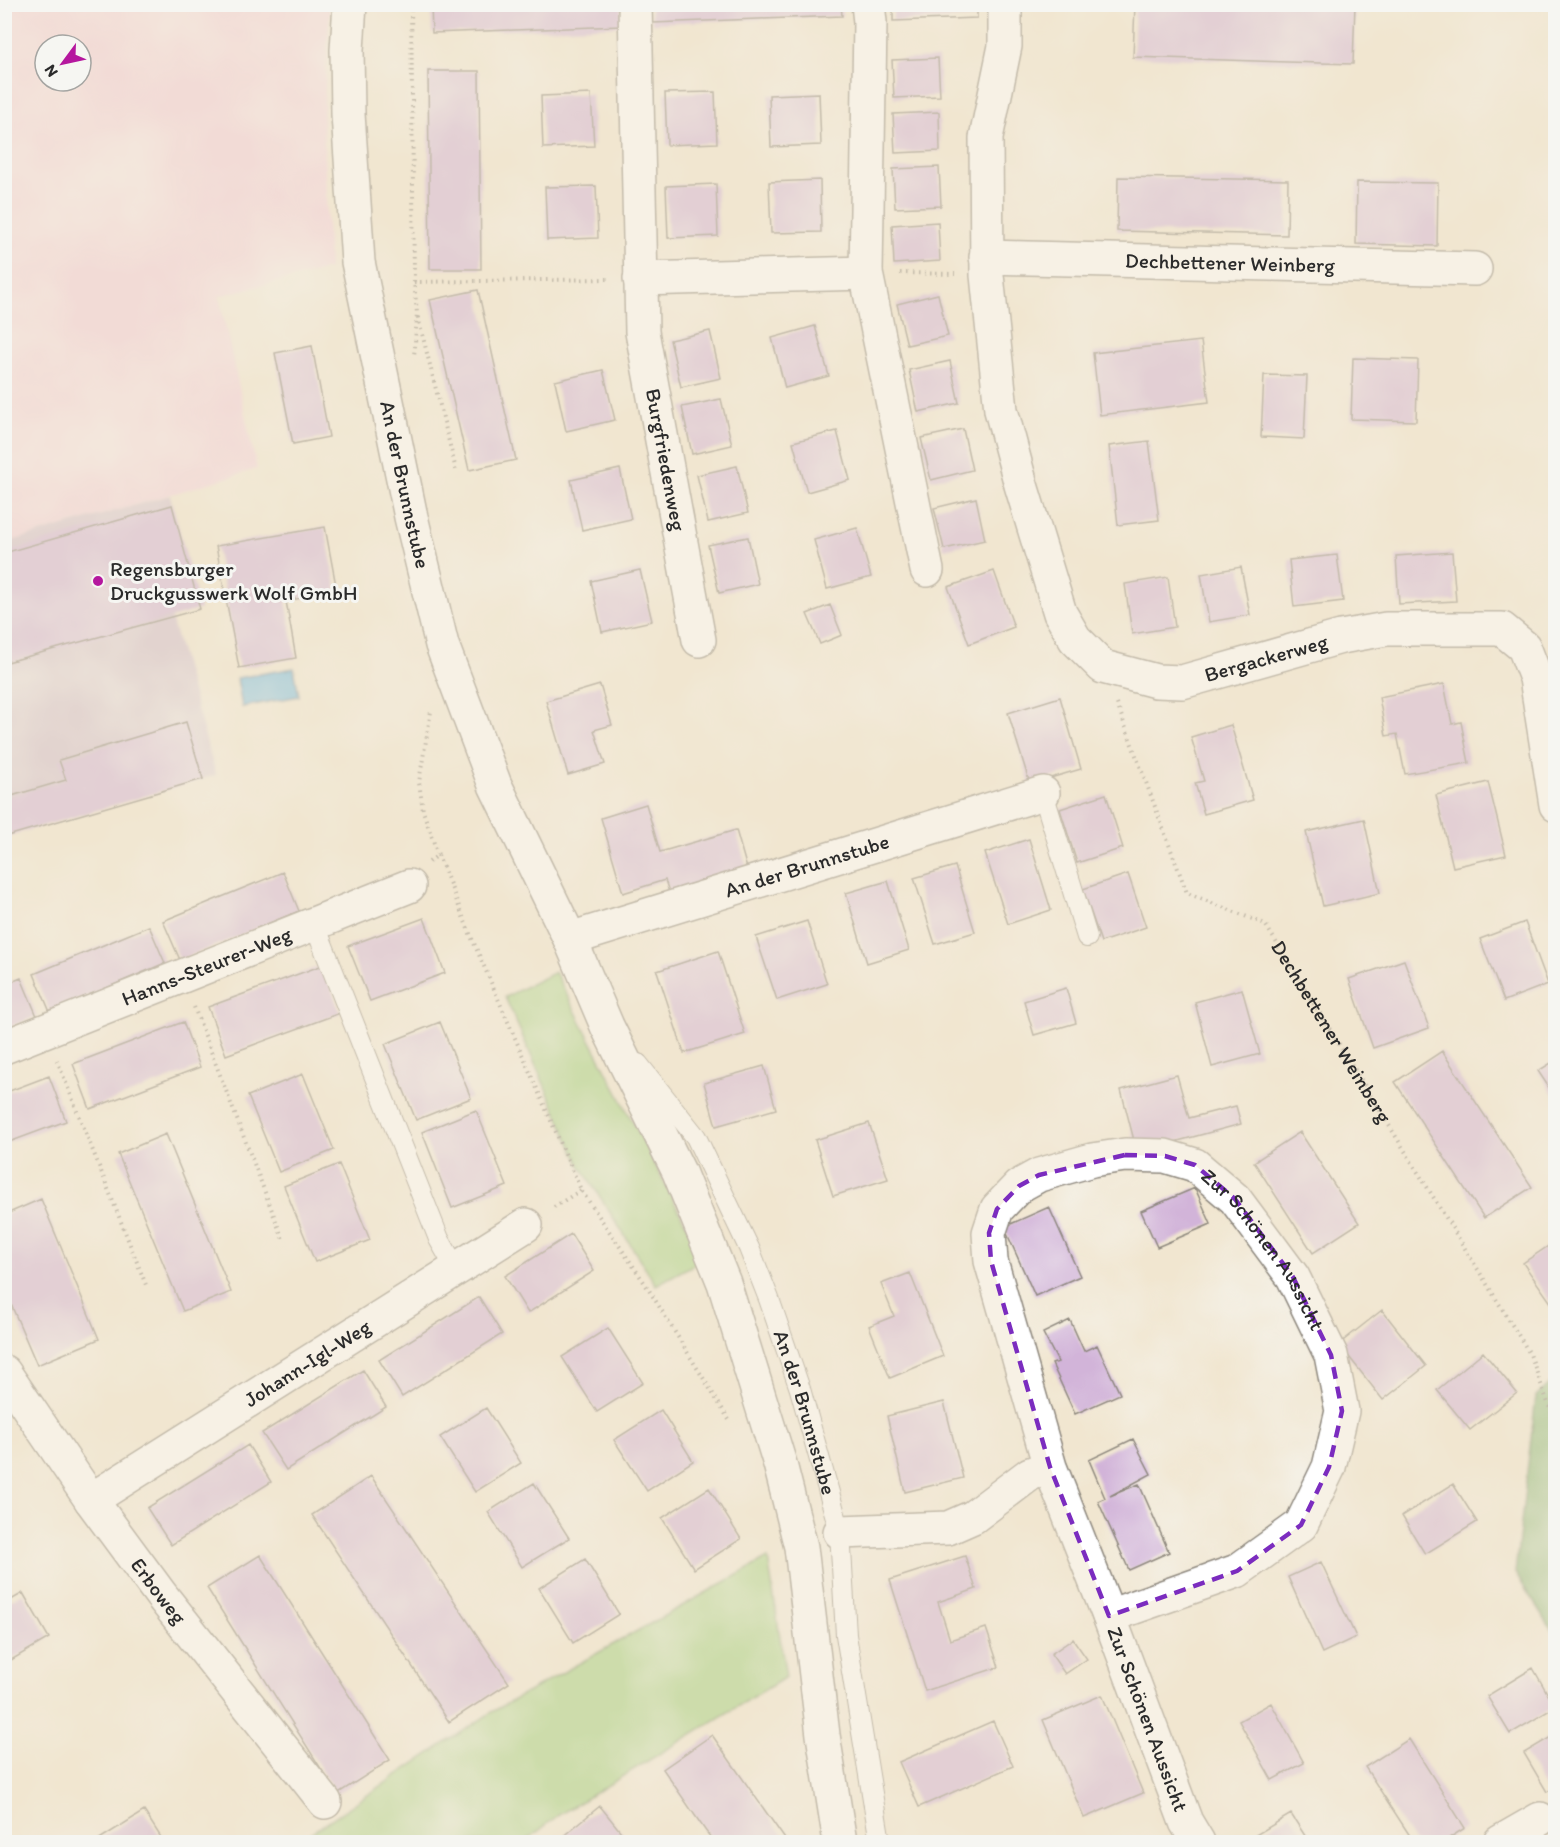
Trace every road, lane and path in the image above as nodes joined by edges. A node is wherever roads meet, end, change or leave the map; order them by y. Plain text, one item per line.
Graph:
1 (350, 4) edge
2 (411, 4) edge
3 (635, 4) edge
4 (868, 4) edge
5 (1005, 4) edge
6 (987, 266) junction
7 (1475, 268) dead end
8 (866, 273) junction
9 (640, 279) junction
10 (414, 282) junction
11 (417, 313) junction
12 (414, 358) dead end
13 (457, 474) dead end
14 (927, 570) dead end
15 (699, 640) dead end
16 (1103, 668) junction
17 (432, 702) dead end
18 (1043, 793) joint
19 (1556, 806) edge
20 (438, 855) junction
21 (409, 886) joint
22 (314, 923) junction
23 (1087, 937) dead end
24 (570, 939) junction
25 (182, 975) junction
26 (607, 1026) junction
27 (45, 1031) junction
28 (4, 1047) edge
29 (526, 1225) dead end
30 (284, 1242) dead end
31 (456, 1269) junction
32 (146, 1285) dead end
33 (4, 1372) edge
34 (1556, 1425) edge
35 (734, 1428) dead end
36 (1050, 1467) junction
37 (91, 1500) junction
38 (840, 1532) junction
39 (1108, 1616) junction
40 (325, 1802) dead end
41 (1540, 1819) dead end
42 (1192, 1832) edge
43 (840, 1842) edge
44 (880, 1842) edge
45 (1500, 1842) edge

1 - 24 street, An der Brunnstube
2 - 10 path
3 - 9 street, Burgfriedenweg
4 - 8 street
5 - 6 street
6 - 7 street, Dechbettener Weinberg
6 - 8 path
6 - 16 street
8 - 9 street
8 - 14 street
9 - 10 path
9 - 15 street, Burgfriedenweg
10 - 11 path
11 - 12 path
11 - 13 path
16 - 19 street, Bergackerweg
16 - 34 path, Dechbettener Weinberg
17 - 20 path
18 - 23 lane
18 - 24 street, An der Brunnstube
20 - 21 path
20 - 35 path
21 - 22 street, Hanns-Steurer-Weg
22 - 25 street, Hanns-Steurer-Weg
22 - 31 lane
24 - 26 street, An der Brunnstube
25 - 27 street, Hanns-Steurer-Weg
25 - 30 path
26 - 38 lane, An der Brunnstube
26 - 43 street, An der Brunnstube
27 - 28 street, Hanns-Steurer-Weg
27 - 32 path
29 - 31 street, Johann-Igl-Weg
31 - 37 street, Johann-Igl-Weg
33 - 37 street, Erboweg
36 - 38 street
36 - 39 street, Zur Schönen Aussicht
36 - 39 street, Zur Schönen Aussicht
37 - 40 street, Erboweg
38 - 44 lane, An der Brunnstube
39 - 42 street, Zur Schönen Aussicht
41 - 45 street

